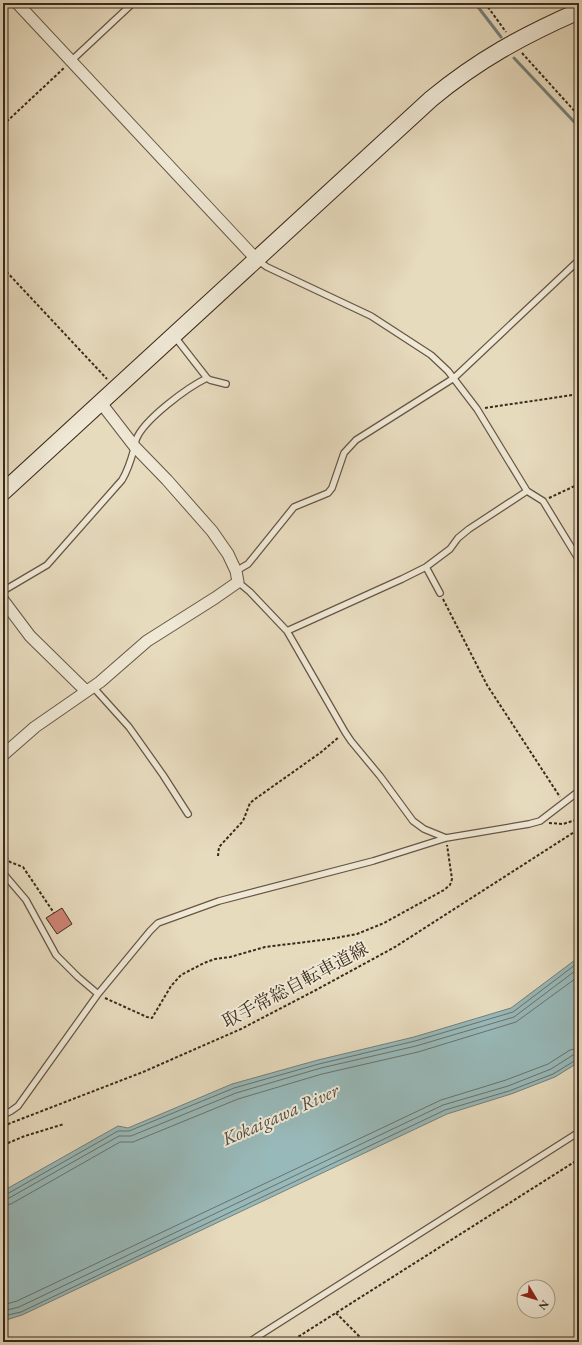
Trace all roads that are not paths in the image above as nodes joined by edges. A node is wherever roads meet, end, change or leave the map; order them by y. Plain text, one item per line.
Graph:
1 (17, 3) edge
2 (133, 3) edge
3 (579, 11) edge
4 (71, 61) junction
5 (257, 260) junction
6 (579, 260) edge
7 (173, 335) junction
8 (207, 378) junction
9 (454, 378) junction
10 (226, 384) dead end
11 (100, 402) junction
12 (135, 447) junction
13 (527, 491) junction
14 (3, 492) edge
15 (579, 560) edge
16 (426, 566) junction
17 (237, 576) junction
18 (3, 591) edge
19 (440, 593) road end
20 (3, 600) edge
21 (287, 631) junction
22 (89, 689) junction
23 (3, 755) edge
24 (579, 791) edge
25 (188, 814) dead end
26 (446, 838) junction
27 (3, 873) edge
28 (98, 994) junction
29 (3, 1115) edge
30 (579, 1132) edge
31 (249, 1342) edge

1 - 4 street
2 - 4 lane
3 - 5 street
4 - 5 street
5 - 7 street
5 - 9 lane
6 - 9 lane
7 - 8 lane
7 - 11 street
8 - 10 lane
8 - 12 lane
9 - 13 lane
9 - 17 lane
11 - 12 street
11 - 14 street
12 - 17 street
12 - 18 lane
13 - 15 lane
13 - 16 lane
16 - 19 lane
16 - 21 lane
17 - 21 lane
17 - 22 street
20 - 22 street
21 - 26 lane
22 - 23 street
22 - 25 lane
24 - 26 lane
26 - 28 lane
27 - 28 lane
28 - 29 lane
30 - 31 lane

